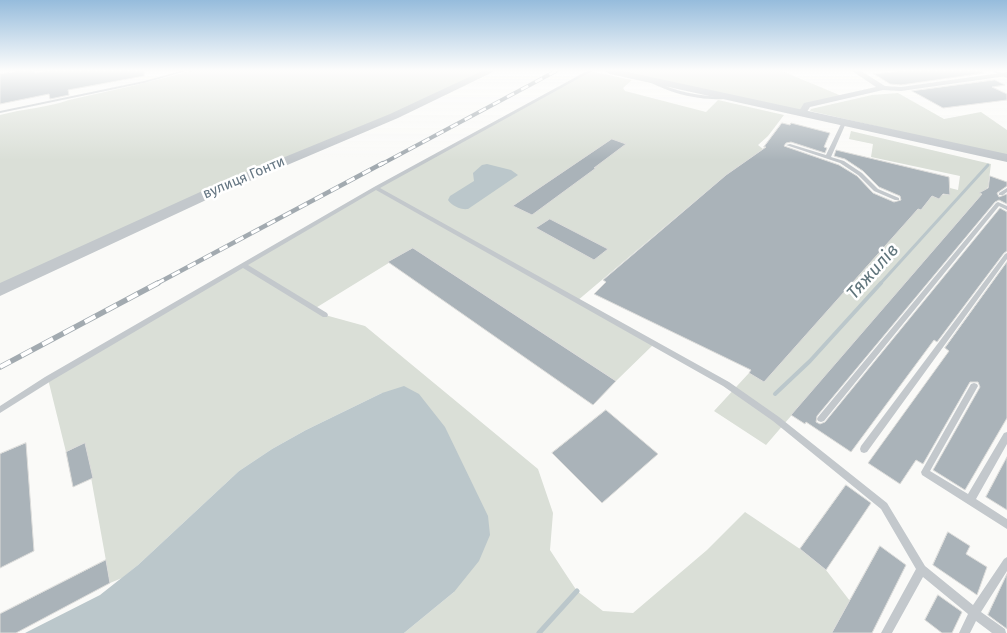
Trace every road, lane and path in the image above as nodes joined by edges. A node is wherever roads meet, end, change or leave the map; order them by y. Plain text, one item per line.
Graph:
1 (56, 101) edge
2 (427, 101) edge
3 (536, 101) edge
4 (743, 101) edge
5 (827, 101) edge
6 (1, 112) edge
7 (802, 113) junction
8 (844, 123) junction
9 (788, 145) dead end
10 (828, 157) junction
11 (1007, 158) edge
12 (376, 188) junction
13 (1007, 190) edge
14 (1007, 197) edge
15 (897, 199) dead end
16 (1007, 208) edge
17 (1007, 255) edge
18 (244, 266) junction
19 (0, 290) edge
20 (325, 316) dead end
21 (974, 386) dead end
22 (0, 410) edge
23 (820, 419) dead end
24 (1007, 436) edge
25 (864, 449) dead end
26 (970, 500) junction
27 (1007, 524) edge
28 (1007, 562) edge
29 (922, 569) junction
30 (974, 614) junction
31 (886, 633) edge
32 (964, 633) edge
33 (1001, 633) edge

1 - 6 lane
2 - 19 street, вулиця Гонти
3 - 12 lane
4 - 7 street
5 - 7 street
7 - 8 street
8 - 10 lane
8 - 11 street
9 - 10 lane
10 - 15 lane
12 - 18 lane
12 - 29 lane
13 - 14 lane
16 - 23 lane
17 - 25 lane
18 - 20 lane
18 - 22 lane
21 - 26 lane
24 - 26 lane
26 - 27 lane
28 - 30 lane
29 - 30 lane
29 - 31 lane
30 - 32 lane
30 - 33 lane

